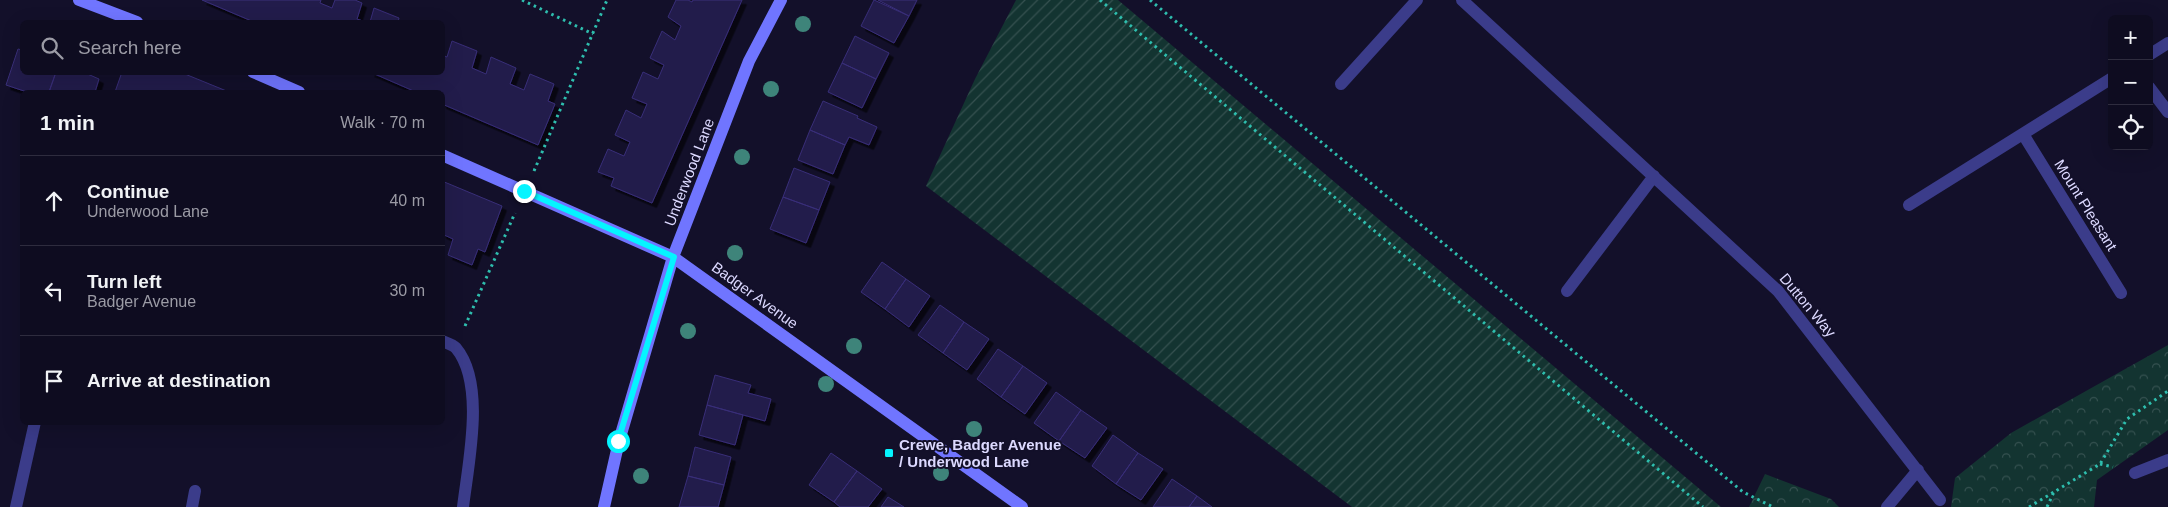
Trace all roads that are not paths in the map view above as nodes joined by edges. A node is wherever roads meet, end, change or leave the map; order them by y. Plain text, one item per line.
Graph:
1 (79, 0) edge
2 (781, 0) edge
3 (1417, 0) edge
4 (1462, 0) edge
5 (132, 20) edge
6 (2168, 43) edge
7 (2153, 52) edge
8 (260, 75) edge
9 (2108, 81) edge
10 (1341, 84) dead end
11 (294, 90) edge
12 (2153, 92) edge
13 (2168, 112) edge
14 (2023, 134) junction
15 (445, 156) edge
16 (1654, 176) junction
17 (1909, 205) dead end
18 (674, 257) junction
19 (1567, 291) dead end
20 (2121, 293) dead end
21 (445, 342) edge
22 (34, 425) edge
23 (2168, 460) edge
24 (1918, 470) junction
25 (2135, 473) dead end
26 (195, 491) dead end
27 (1940, 500) dead end
28 (16, 507) edge
29 (192, 507) edge
30 (463, 507) edge
31 (604, 507) edge
32 (1022, 507) edge
33 (1888, 507) edge

1 - 5 street
2 - 18 street, Underwood Lane
3 - 10 street
4 - 16 street, Dutton Way
6 - 7 street
8 - 11 street
9 - 14 street
12 - 13 street
14 - 17 street
14 - 20 street, Mount Pleasant
15 - 18 street, Badger Avenue
16 - 19 street
16 - 24 street, Dutton Way
18 - 31 street, Underwood Lane
18 - 32 street, Badger Avenue
21 - 30 street
22 - 28 street
23 - 25 street
24 - 27 street, Dutton Way
24 - 33 street
26 - 29 street

